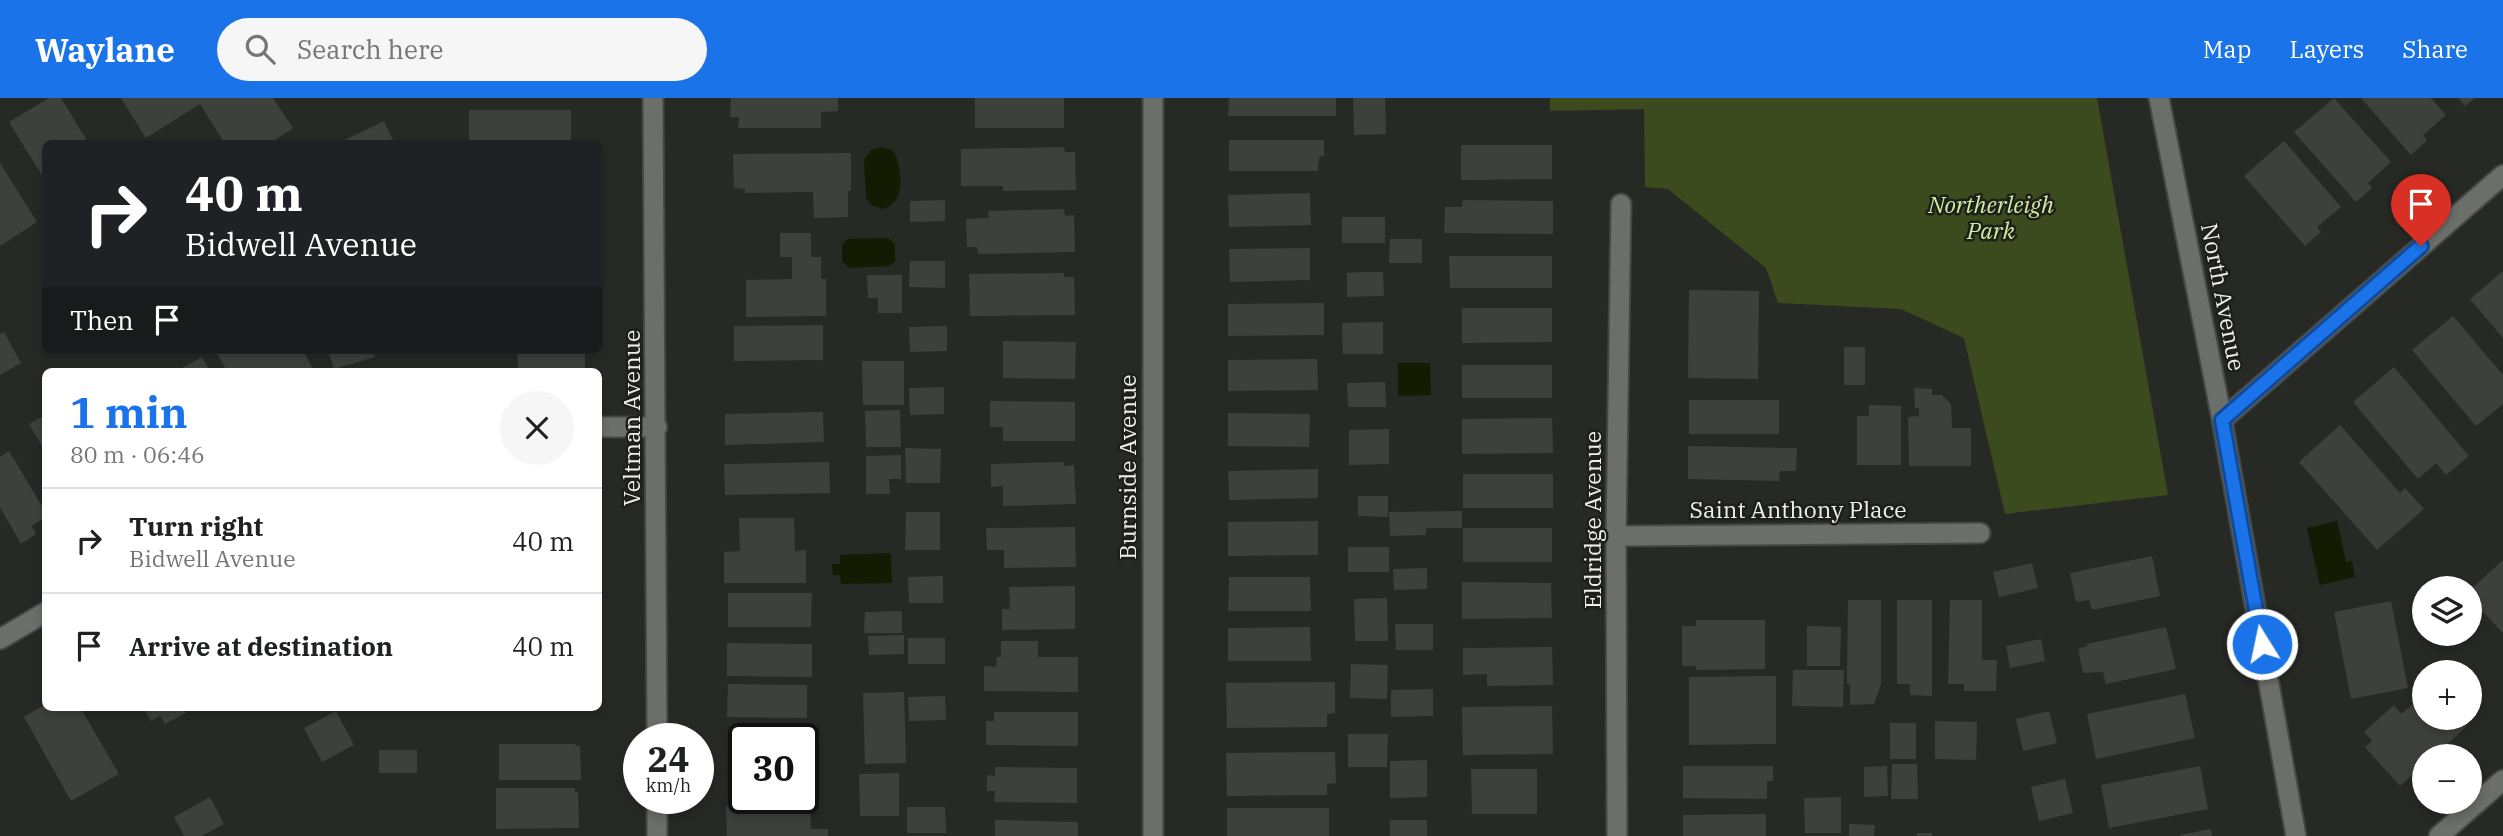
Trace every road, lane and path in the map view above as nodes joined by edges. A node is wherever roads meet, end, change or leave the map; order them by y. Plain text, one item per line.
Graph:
1 (653, 98) edge
2 (1153, 98) edge
3 (2159, 98) edge
4 (2503, 175) edge
5 (1621, 204) dead end
6 (2222, 420) junction
7 (602, 427) edge
8 (657, 427) junction
9 (1980, 533) dead end
10 (1616, 536) junction
11 (42, 614) edge
12 (0, 639) edge
13 (657, 723) edge
14 (2503, 780) edge
15 (657, 814) edge
16 (657, 836) edge
17 (1153, 836) edge
18 (1617, 836) edge
19 (2296, 836) edge
20 (2439, 836) edge

1 - 8 street, Veltman Avenue
2 - 17 street, Burnside Avenue
3 - 6 street, North Avenue
4 - 6 street
5 - 10 street, Eldridge Avenue
6 - 19 street, North Avenue
7 - 8 street
8 - 13 street, Veltman Avenue
9 - 10 street, Saint Anthony Place
10 - 18 street, Eldridge Avenue
11 - 12 street
14 - 20 street
15 - 16 street

